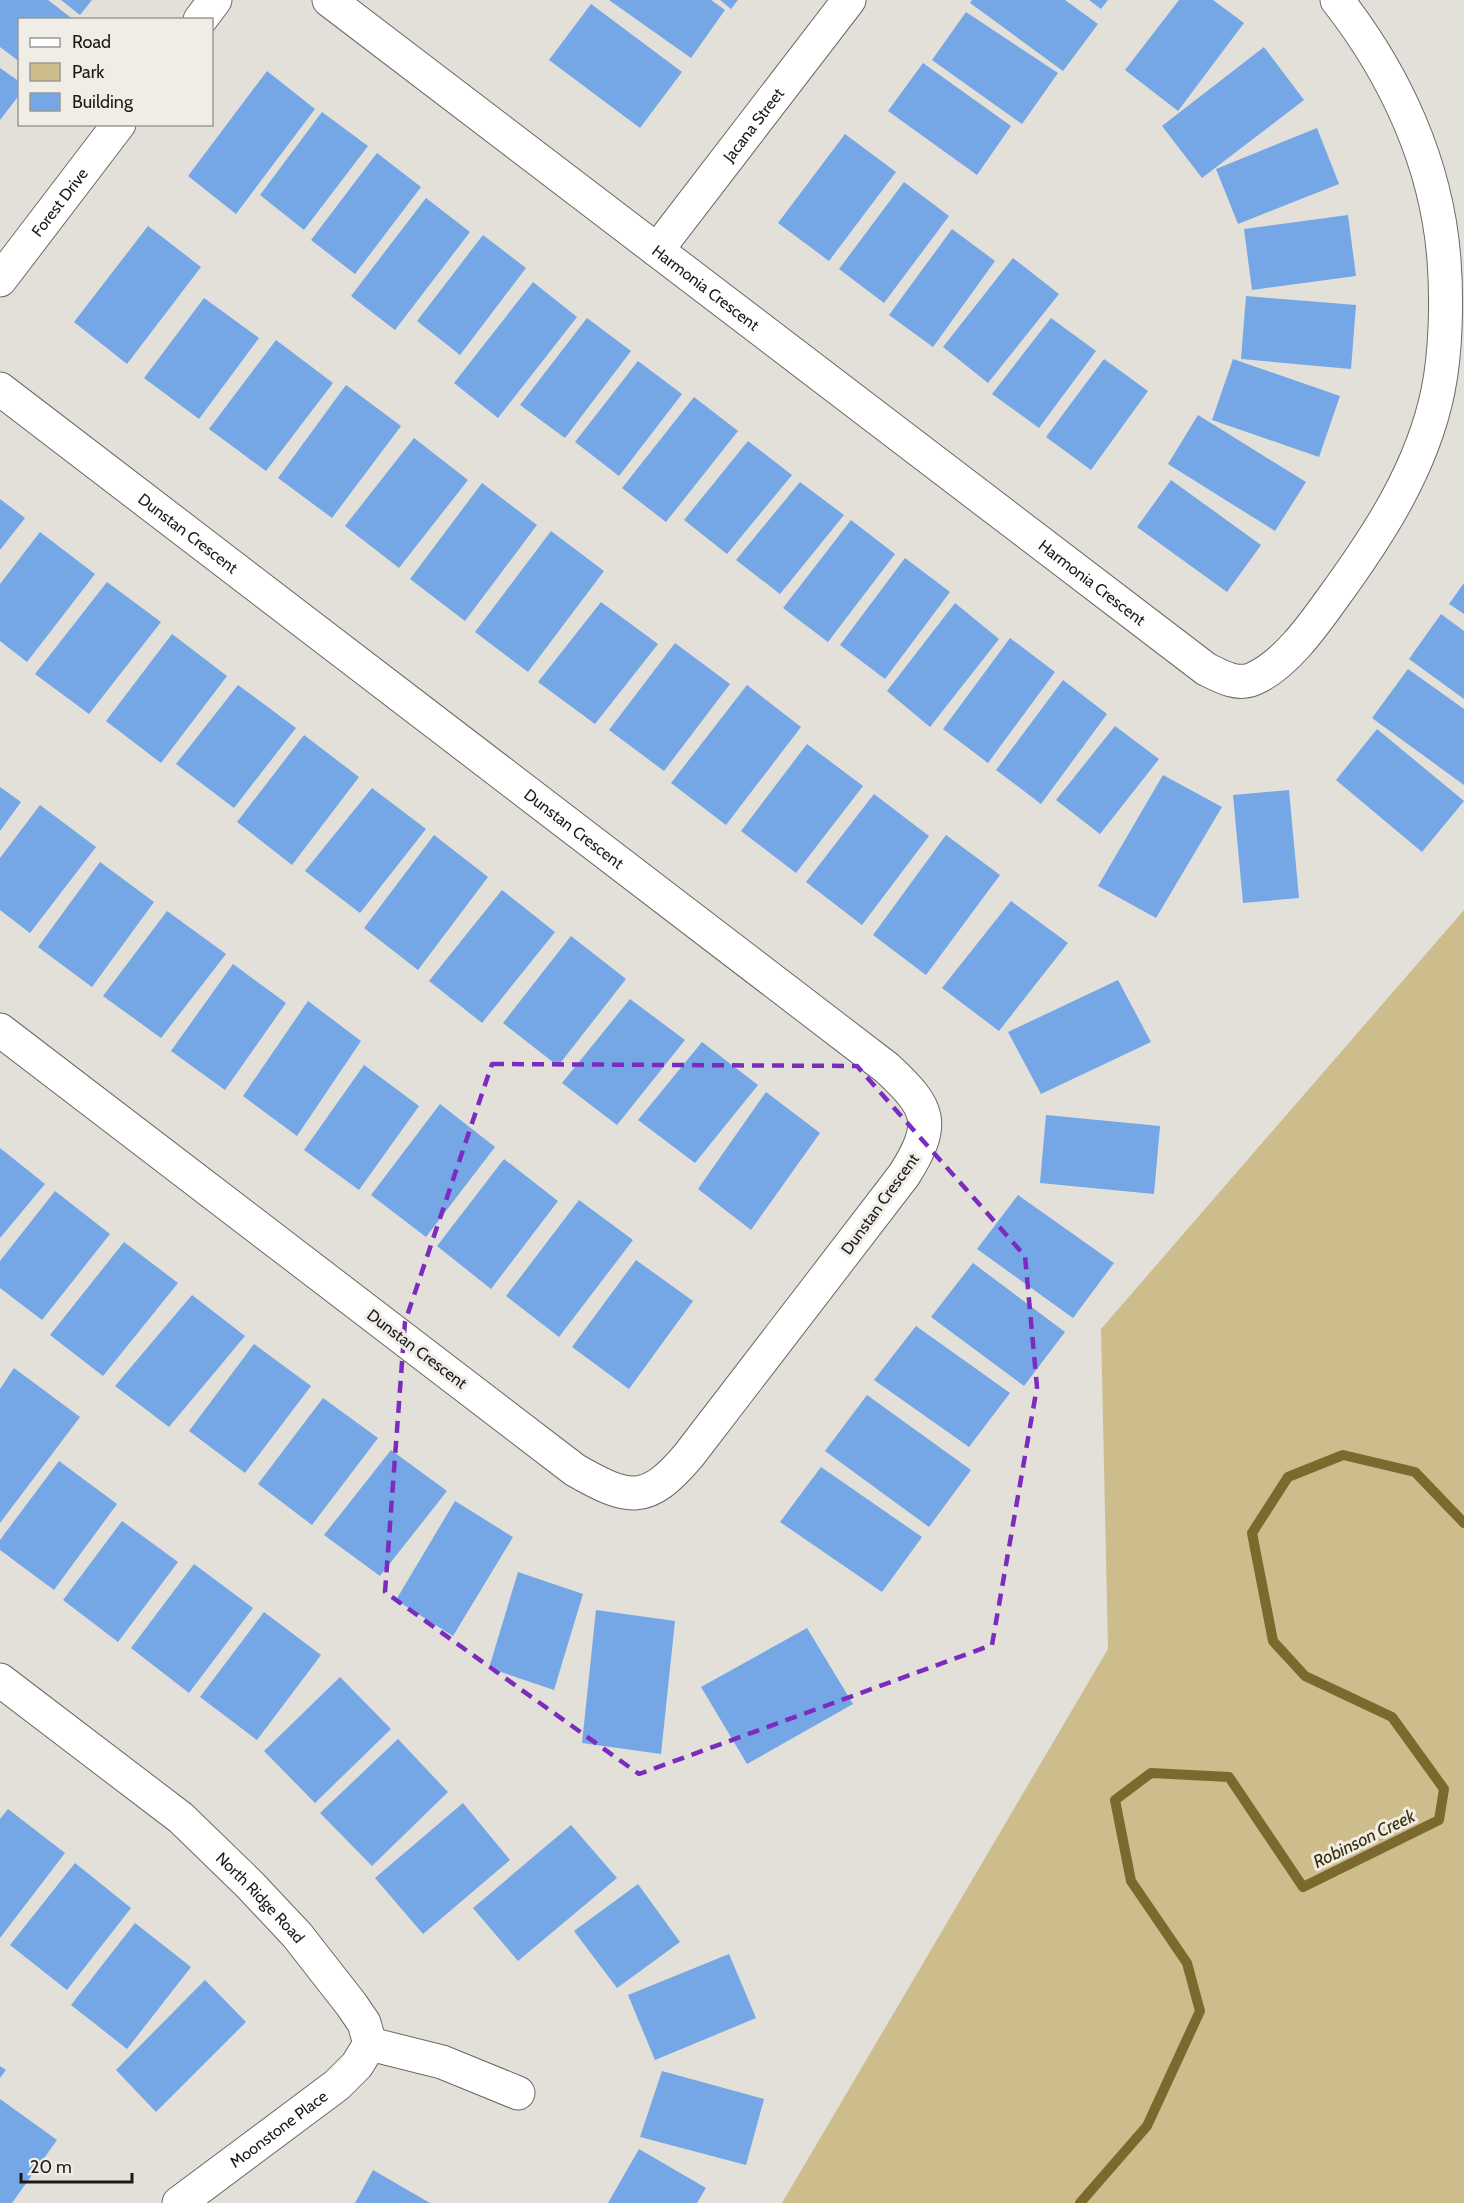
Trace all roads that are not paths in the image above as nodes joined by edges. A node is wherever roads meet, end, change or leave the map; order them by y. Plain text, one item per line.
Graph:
1 (214, 0) edge
2 (329, 0) edge
3 (849, 0) edge
4 (1336, 0) edge
5 (201, 18) edge
6 (117, 126) edge
7 (657, 250) junction
8 (0, 280) edge
9 (0, 389) edge
10 (0, 1030) edge
11 (0, 1680) edge
12 (370, 2044) junction
13 (518, 2093) dead end
14 (179, 2203) edge

1 - 5 street
2 - 7 street, Harmonia Crescent
3 - 7 street, Jacana Street
4 - 7 street, Harmonia Crescent
6 - 8 street, Forest Drive
9 - 10 street, Dunstan Crescent
11 - 12 street, North Ridge Road
12 - 13 street
12 - 14 street, Moonstone Place

